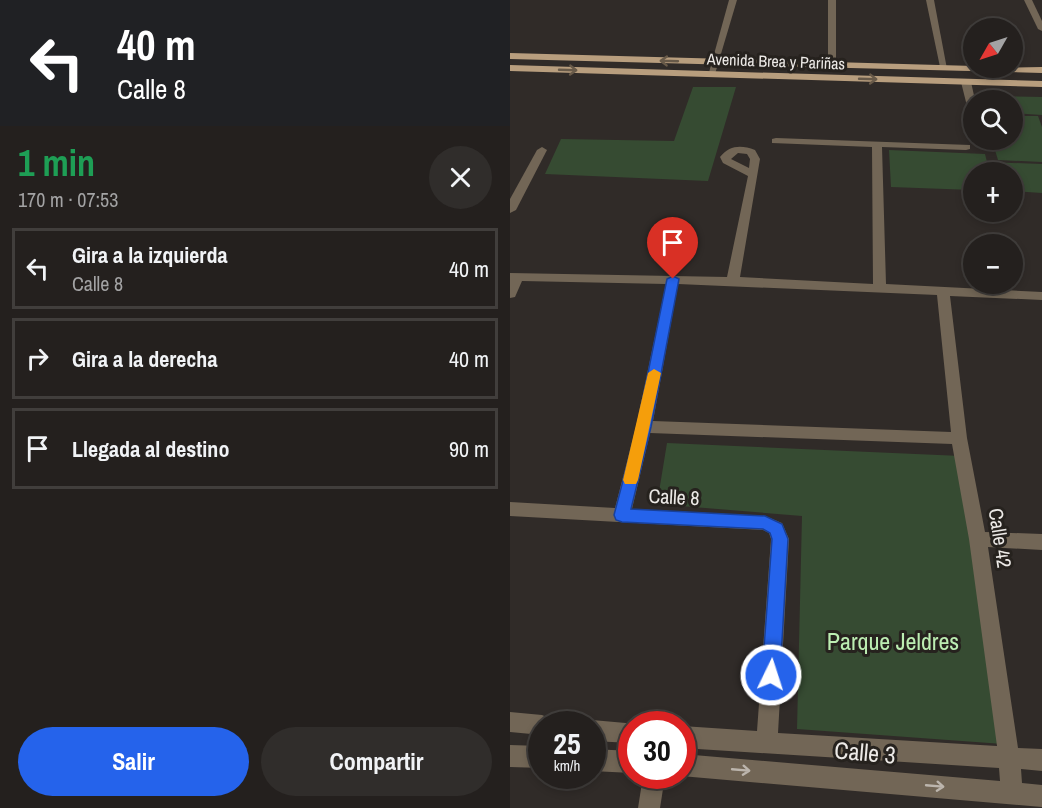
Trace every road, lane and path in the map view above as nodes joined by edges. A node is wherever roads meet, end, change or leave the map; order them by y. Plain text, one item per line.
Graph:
1 (733, 0) edge
2 (832, 0) edge
3 (930, 0) edge
4 (1028, 0) edge
5 (1042, 29) edge
6 (510, 56) edge
7 (533, 57) junction
8 (613, 60) junction
9 (714, 63) junction
10 (832, 66) junction
11 (944, 67) junction
12 (510, 69) edge
13 (525, 69) junction
14 (1042, 70) edge
15 (607, 71) junction
16 (711, 74) junction
17 (966, 82) junction
18 (1042, 84) edge
19 (968, 90) edge
20 (776, 141) dead end
21 (877, 144) junction
22 (963, 147) edge
23 (542, 150) dead end
24 (753, 176) dead end
25 (510, 210) edge
26 (514, 277) edge
27 (673, 279) junction
28 (733, 281) junction
29 (880, 289) junction
30 (943, 291) junction
31 (510, 294) edge
32 (1042, 296) edge
33 (644, 427) junction
34 (959, 438) junction
35 (510, 509) edge
36 (622, 515) junction
37 (978, 539) junction
38 (1042, 542) edge
39 (510, 722) edge
40 (528, 724) edge
41 (696, 738) edge
42 (767, 743) junction
43 (510, 756) edge
44 (528, 757) edge
45 (1009, 758) junction
46 (1042, 760) edge
47 (696, 766) edge
48 (652, 789) edge
49 (1012, 793) junction
50 (1042, 796) edge
51 (649, 808) edge

1 - 9 street
2 - 10 street
3 - 11 street
4 - 5 street
6 - 7 main road, Avenida Brea y Pariñas
7 - 8 main road, Avenida Brea y Pariñas
7 - 13 main road
9 -> 8 main road, Avenida Brea y Pariñas
8 - 15 main road
9 - 10 main road, Avenida Brea y Pariñas
9 - 16 street
10 - 11 main road, Avenida Brea y Pariñas
11 - 14 main road, Avenida Brea y Pariñas
12 - 13 main road, Avenida Brea y Pariñas
13 -> 15 main road, Avenida Brea y Pariñas
15 - 16 main road, Avenida Brea y Pariñas
16 -> 17 main road, Avenida Brea y Pariñas
17 - 18 main road, Avenida Brea y Pariñas
17 - 19 street
20 - 21 street
21 - 22 street
21 - 29 street
23 - 25 street
24 - 28 street
26 - 27 street
26 - 31 street
27 - 28 street
27 - 33 street
28 - 29 street
29 - 30 street
30 - 32 street
30 - 34 street, Calle 42
33 - 34 street
33 - 36 street
34 - 37 street, Calle 42
35 - 36 street, Calle 8
36 - 42 street, Calle 8
37 - 38 street
37 - 45 street, Calle 42
39 - 40 street
41 - 42 street, Calle 3
42 - 45 street, Calle 3
43 - 44 street
45 - 46 street, Calle 3
45 - 49 street, Calle 42
47 -> 49 street, Calle 3
48 - 51 street
49 - 50 street, Calle 3

